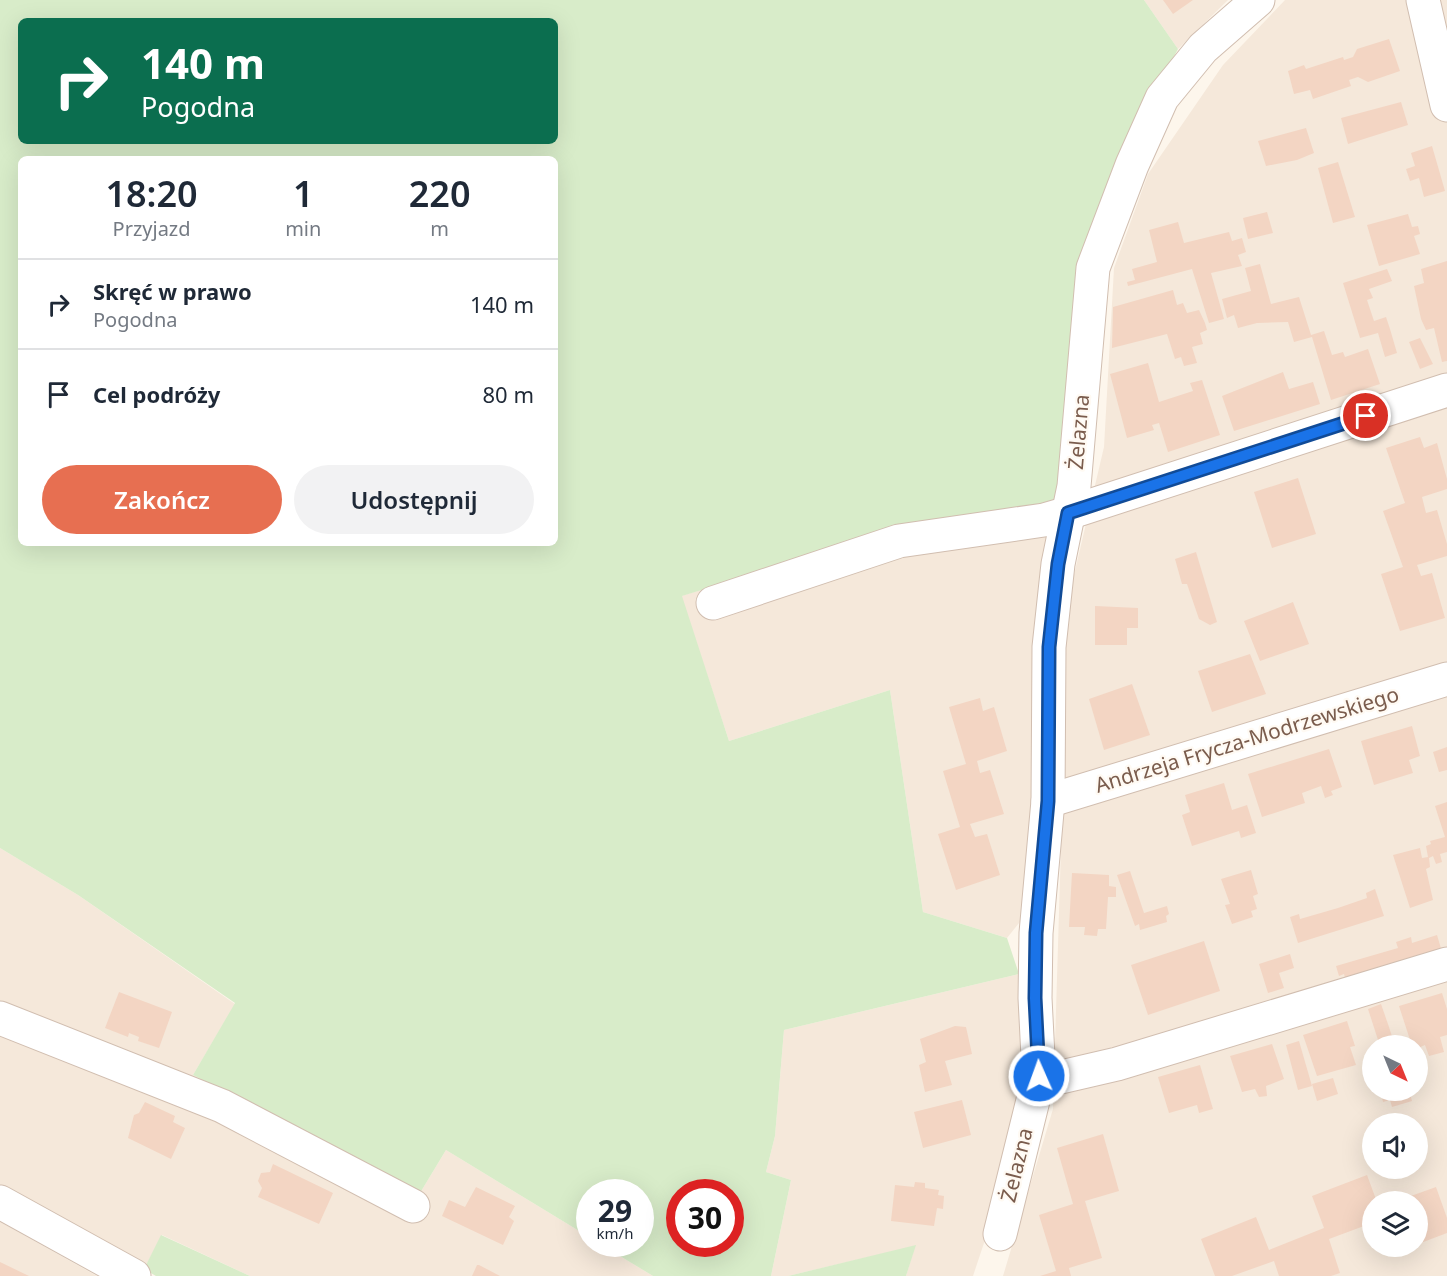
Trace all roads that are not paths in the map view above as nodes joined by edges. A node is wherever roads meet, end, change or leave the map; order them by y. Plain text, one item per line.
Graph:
1 (1258, 0) edge
2 (1423, 0) edge
3 (1447, 105) edge
4 (1447, 390) edge
5 (1068, 513) junction
6 (713, 603) dead end
7 (1447, 679) edge
8 (1048, 801) junction
9 (1447, 964) edge
10 (0, 1018) edge
11 (1039, 1076) junction
12 (0, 1202) edge
13 (413, 1206) dead end
14 (1000, 1234) dead end
15 (134, 1276) edge

1 - 5 street, Żelazna
2 - 3 street
4 - 5 street
5 - 6 street
5 - 8 street, Żelazna
7 - 8 street, Andrzeja Frycza-Modrzewskiego
8 - 11 street, Żelazna
9 - 11 street
10 - 13 street
11 - 14 street, Żelazna
12 - 15 street

